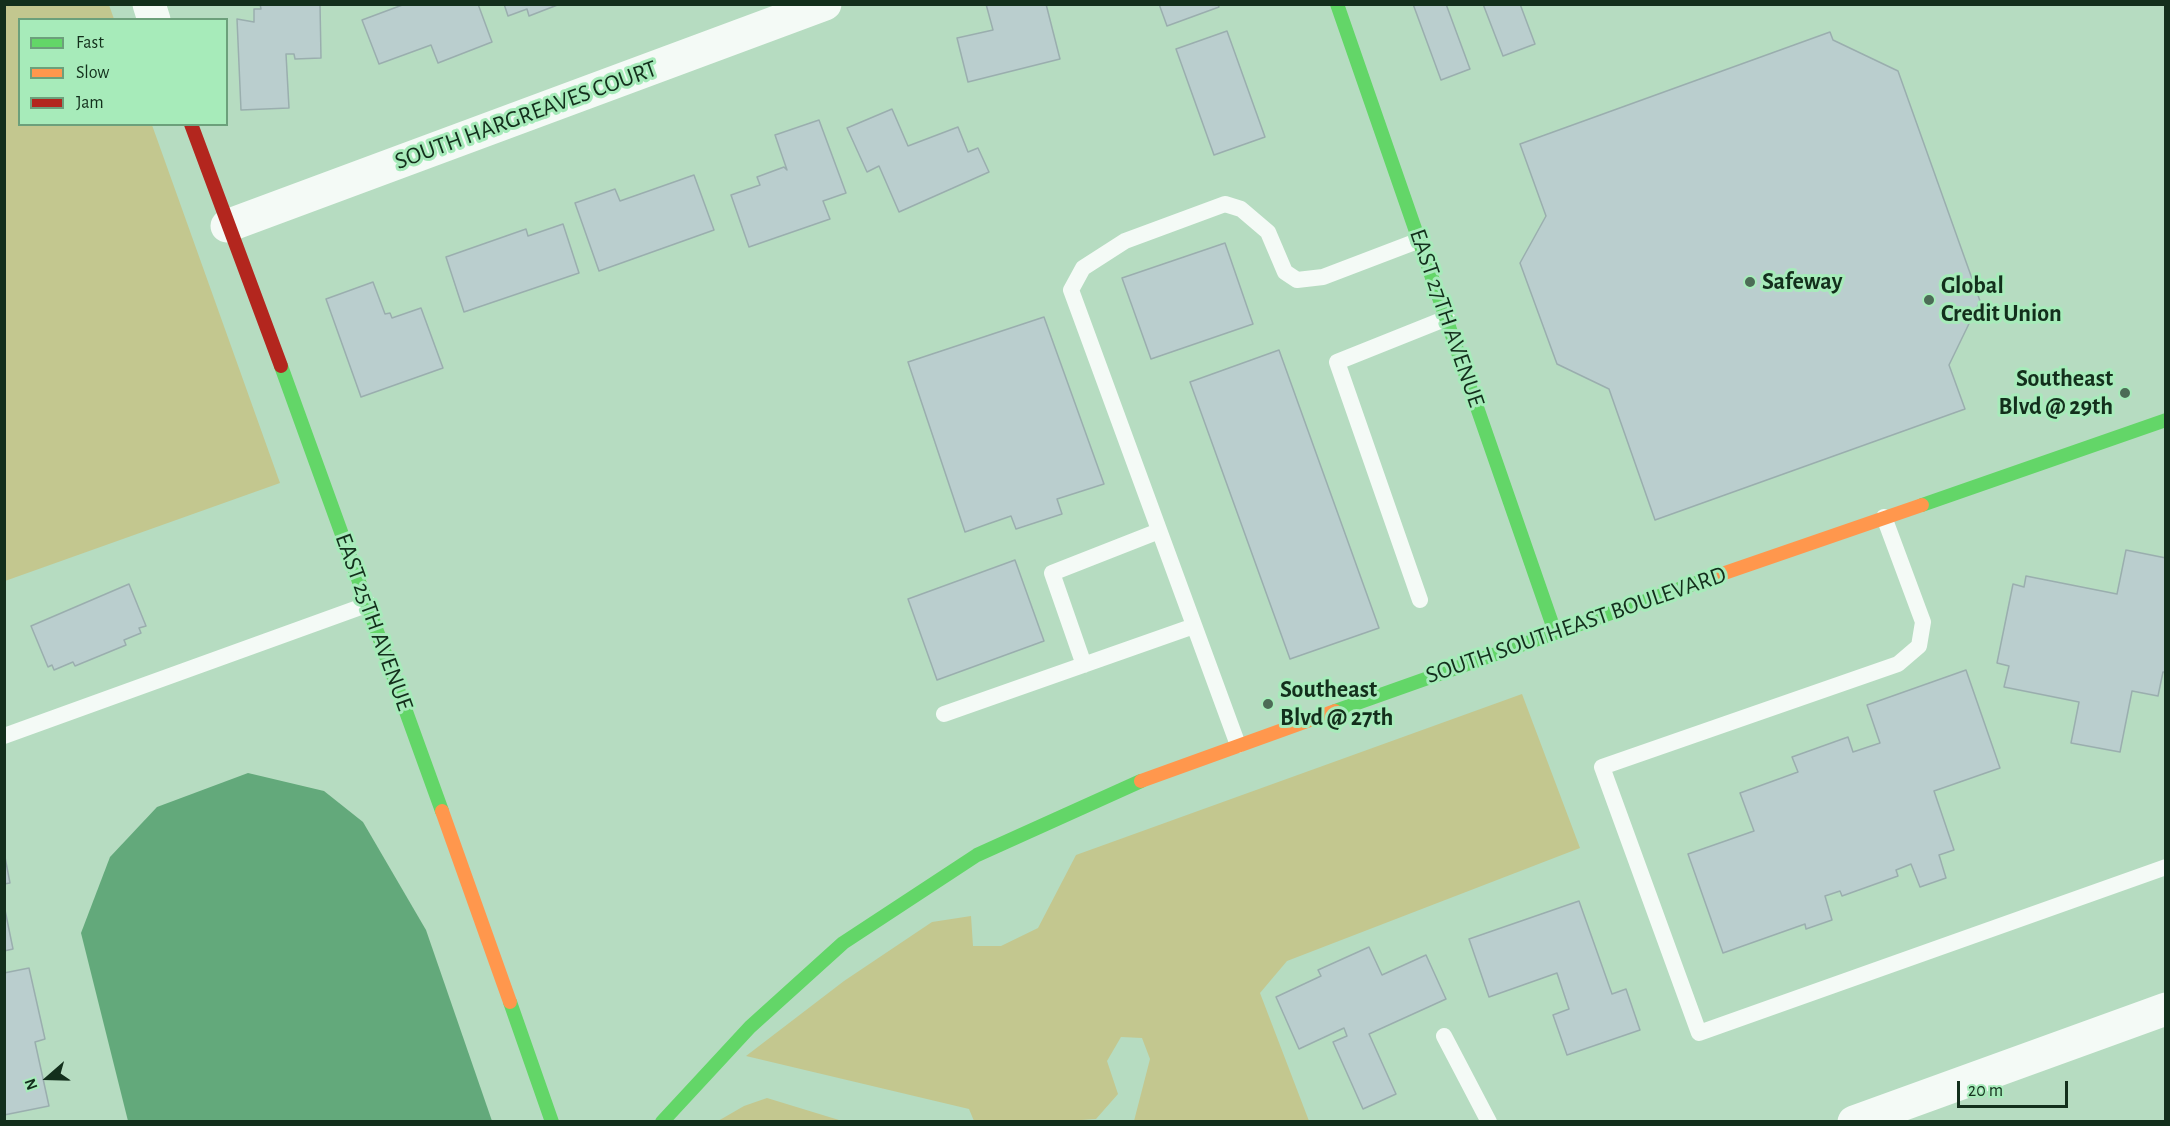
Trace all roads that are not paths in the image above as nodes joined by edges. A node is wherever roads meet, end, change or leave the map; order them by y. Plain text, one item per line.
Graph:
1 (825, 4) edge
2 (1337, 4) edge
3 (192, 126) edge
4 (227, 226) junction
5 (1420, 240) junction
6 (1447, 318) junction
7 (2166, 420) edge
8 (1884, 517) junction
9 (1159, 531) junction
10 (1420, 600) dead end
11 (369, 604) junction
12 (1194, 626) junction
13 (1555, 632) junction
14 (1084, 665) junction
15 (944, 714) dead end
16 (4, 736) edge
17 (1238, 745) junction
18 (2166, 867) edge
19 (2166, 1009) edge
20 (1444, 1036) dead end
21 (552, 1122) edge
22 (662, 1122) edge
23 (1489, 1122) edge
24 (1854, 1122) edge

1 - 4 street, SOUTH HARGREAVES COURT
2 - 5 street, EAST 27TH AVENUE
3 - 4 street, EAST 25TH AVENUE
4 - 11 street, EAST 25TH AVENUE
5 - 6 street, EAST 27TH AVENUE
5 - 9 lane
6 - 10 lane
6 - 13 street, EAST 27TH AVENUE
7 - 8 street, SOUTH SOUTHEAST BOULEVARD
8 - 13 street, SOUTH SOUTHEAST BOULEVARD
8 - 18 lane
9 - 12 lane
9 - 14 lane
11 - 16 lane
11 - 21 street, EAST 25TH AVENUE
12 - 14 lane
12 - 17 lane
13 - 17 street, SOUTH SOUTHEAST BOULEVARD
14 - 15 lane
17 - 22 street, SOUTH SOUTHEAST BOULEVARD
19 - 24 street
20 - 23 lane

